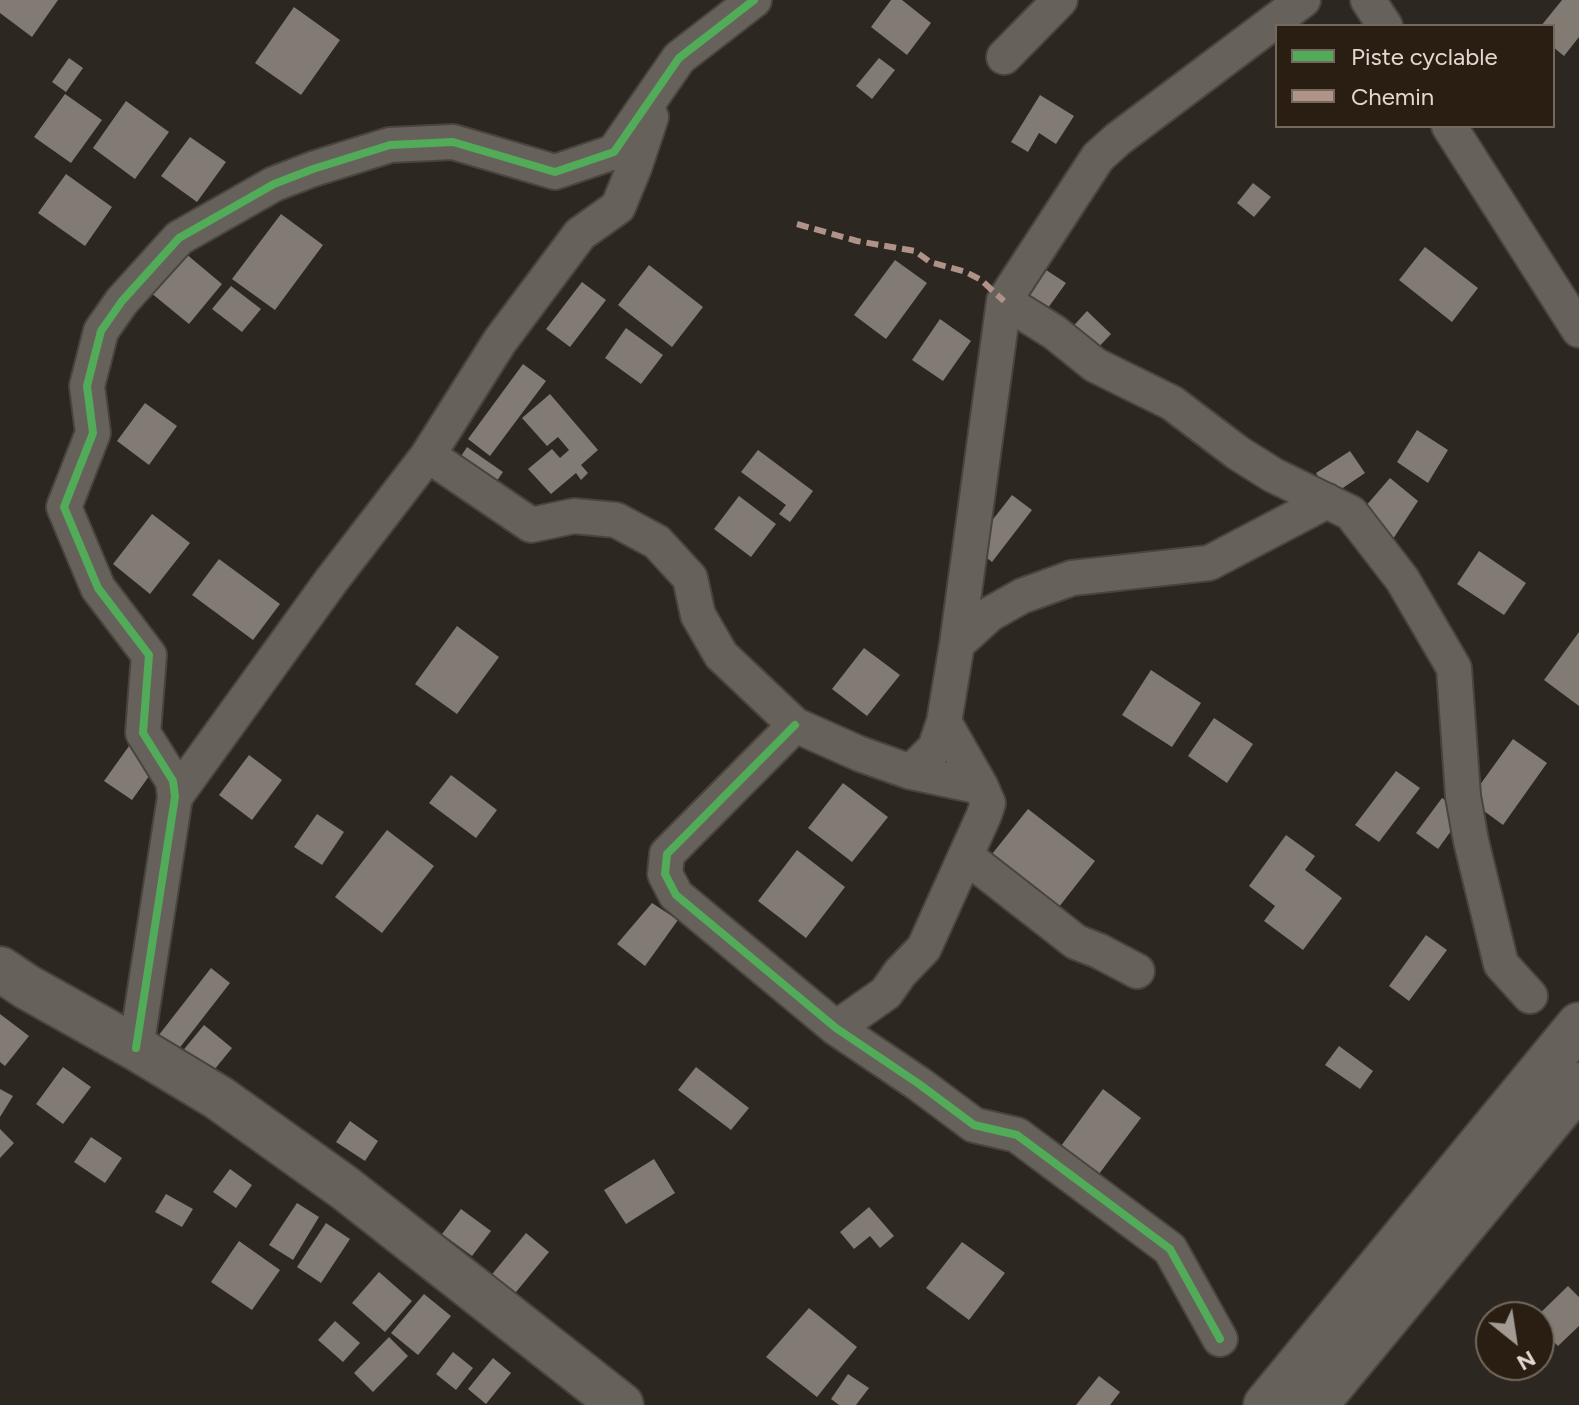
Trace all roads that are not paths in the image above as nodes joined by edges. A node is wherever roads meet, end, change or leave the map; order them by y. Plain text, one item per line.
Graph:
1 (754, 0) edge
2 (1060, 0) edge
3 (1303, 0) edge
4 (1368, 0) edge
5 (1384, 24) edge
6 (1004, 57) dead end
7 (679, 58) junction
8 (1450, 128) edge
9 (1004, 301) junction
10 (1579, 330) edge
11 (428, 455) junction
12 (1327, 501) junction
13 (957, 644) junction
14 (944, 722) junction
15 (795, 725) junction
16 (911, 772) junction
17 (981, 787) junction
18 (175, 797) junction
19 (967, 857) junction
20 (0, 969) edge
21 (1137, 971) dead end
22 (1530, 996) dead end
23 (1579, 1025) edge
24 (836, 1028) junction
25 (136, 1048) junction
26 (1579, 1085) edge
27 (1220, 1339) dead end
28 (621, 1405) edge
29 (1266, 1405) edge
30 (1315, 1405) edge

1 - 7 street
2 - 6 street
3 - 9 street
4 - 5 street
7 - 11 street
7 - 18 street
8 - 10 street
9 - 12 street
9 - 13 street
11 - 15 street
11 - 18 street
12 - 13 street
12 - 22 street
13 - 14 street
14 - 16 street
14 - 17 street
15 - 16 street
15 - 24 street
16 - 17 street
17 - 19 street
18 - 25 street
19 - 21 street
19 - 24 street
20 - 25 main road
23 - 29 main road
24 - 27 street
25 - 28 main road
26 - 30 main road

